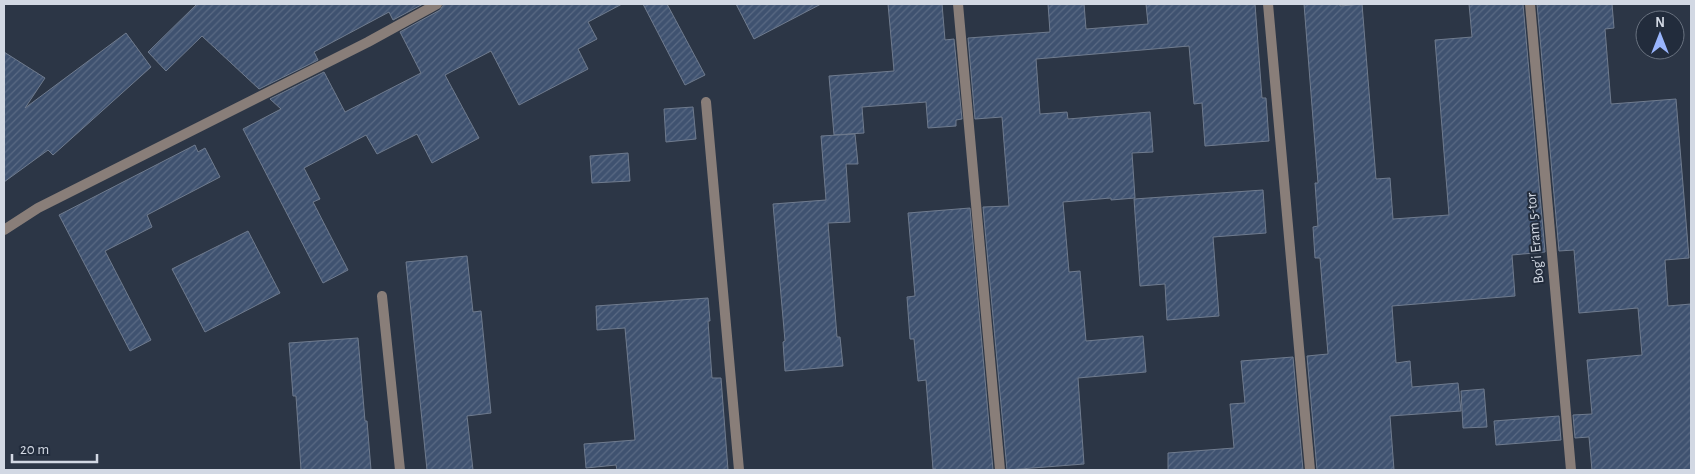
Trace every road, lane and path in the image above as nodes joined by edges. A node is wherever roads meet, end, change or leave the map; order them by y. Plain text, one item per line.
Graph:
1 (437, 4) edge
2 (958, 4) edge
3 (1268, 4) edge
4 (1530, 4) edge
5 (706, 102) dead end
6 (4, 230) edge
7 (382, 296) dead end
8 (400, 470) edge
9 (739, 470) edge
10 (1000, 470) edge
11 (1310, 470) edge
12 (1571, 470) edge

1 - 6 street
2 - 10 street
3 - 11 street
4 - 12 street, Bog'i Eram 5-tor
5 - 9 street
7 - 8 street

